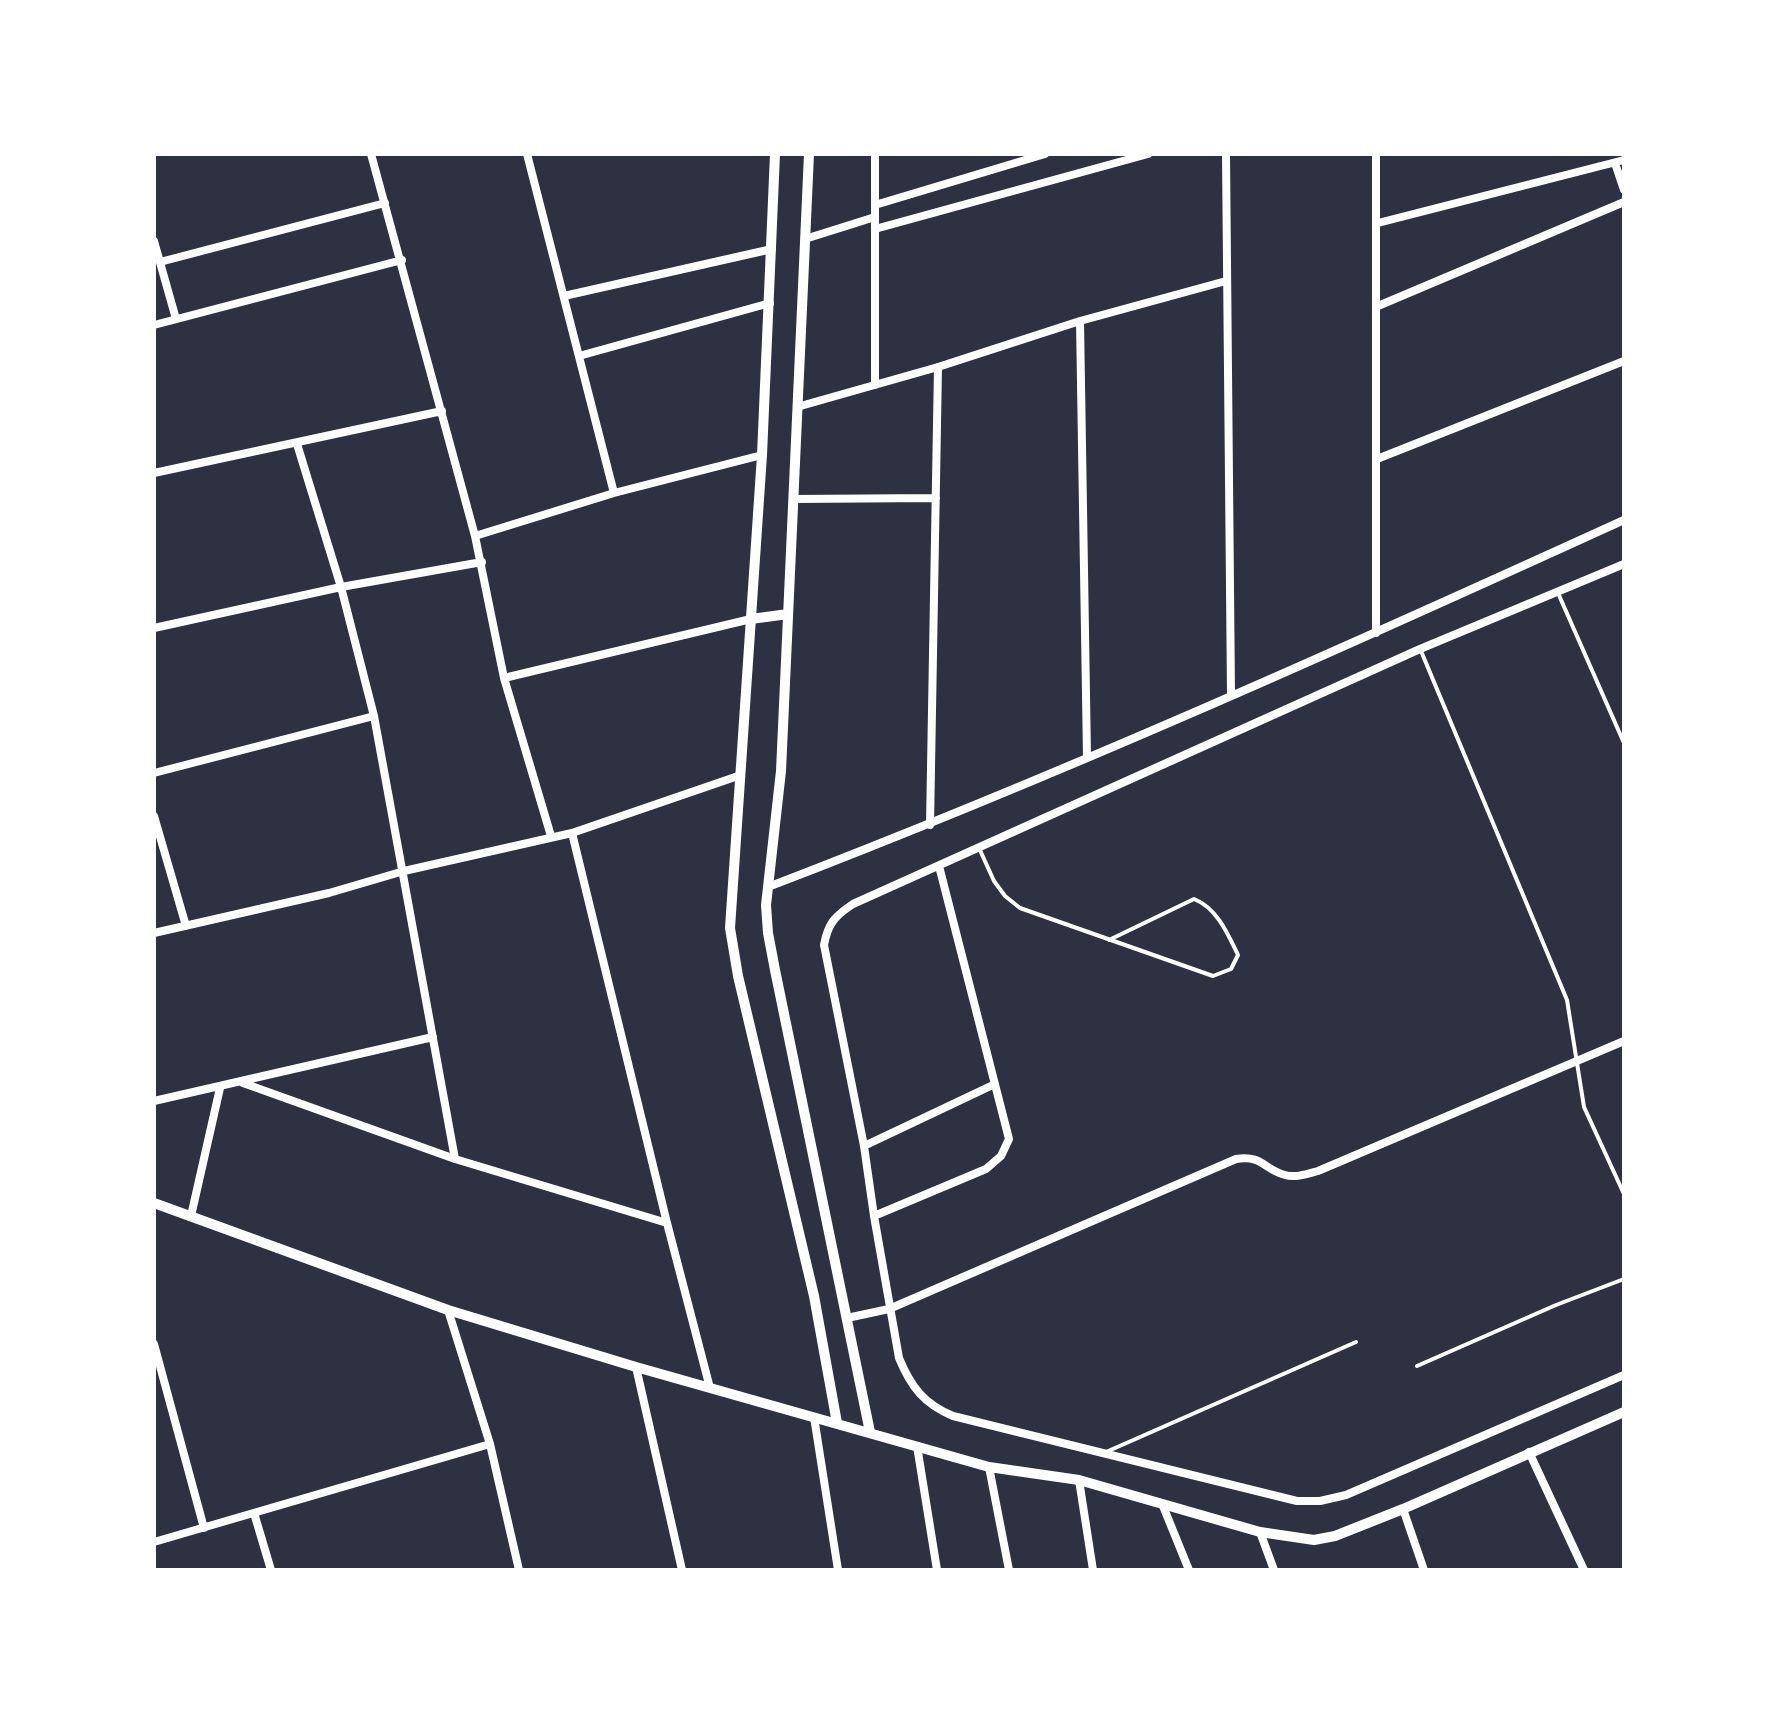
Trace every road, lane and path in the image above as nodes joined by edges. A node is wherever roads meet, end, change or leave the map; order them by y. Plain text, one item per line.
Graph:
1 (371, 154) edge
2 (527, 154) edge
3 (775, 154) edge
4 (809, 154) edge
5 (875, 154) edge
6 (1045, 154) edge
7 (1148, 154) edge
8 (1226, 154) edge
9 (1376, 154) edge
10 (1620, 161) edge
11 (1624, 190) edge
12 (1624, 202) edge
13 (385, 203) junction
14 (875, 205) junction
15 (875, 217) junction
16 (1378, 223) junction
17 (875, 229) junction
18 (805, 239) junction
19 (154, 241) edge
20 (772, 249) junction
21 (402, 260) junction
22 (160, 262) junction
23 (1226, 281) junction
24 (564, 296) junction
25 (770, 303) junction
26 (1378, 306) junction
27 (176, 319) junction
28 (1080, 321) junction
29 (154, 325) edge
30 (579, 356) junction
31 (1624, 361) edge
32 (938, 367) junction
33 (875, 385) junction
34 (797, 407) junction
35 (442, 411) junction
36 (297, 444) junction
37 (762, 455) junction
38 (1377, 459) junction
39 (154, 473) edge
40 (614, 493) junction
41 (936, 498) junction
42 (793, 499) junction
43 (1624, 520) edge
44 (475, 536) junction
45 (482, 562) junction
46 (1624, 564) edge
47 (341, 587) junction
48 (1558, 593) junction
49 (788, 614) junction
50 (751, 619) junction
51 (154, 628) edge
52 (1376, 633) junction
53 (1420, 649) junction
54 (504, 678) junction
55 (1231, 695) junction
56 (374, 716) junction
57 (1624, 743) edge
58 (1087, 757) junction
59 (154, 773) edge
60 (741, 775) junction
61 (154, 816) edge
62 (930, 825) junction
63 (572, 833) junction
64 (551, 836) junction
65 (979, 848) junction
66 (939, 866) junction
67 (404, 871) junction
68 (768, 887) junction
69 (186, 926) junction
70 (154, 933) edge
71 (1109, 940) junction
72 (433, 1037) junction
73 (1624, 1041) edge
74 (1578, 1061) junction
75 (243, 1083) junction
76 (995, 1084) junction
77 (220, 1088) junction
78 (154, 1101) edge
79 (864, 1146) junction
80 (455, 1159) junction
81 (1624, 1194) edge
82 (154, 1203) edge
83 (191, 1216) junction
84 (874, 1216) junction
85 (667, 1223) junction
86 (1624, 1279) edge
87 (889, 1309) junction
88 (448, 1310) junction
89 (847, 1318) junction
90 (1356, 1342) dead end
91 (154, 1344) edge
92 (1417, 1366) dead end
93 (636, 1367) junction
94 (1624, 1375) edge
95 (710, 1388) junction
96 (1624, 1412) edge
97 (814, 1417) junction
98 (837, 1423) junction
99 (870, 1432) junction
100 (490, 1444) junction
101 (917, 1446) junction
102 (1529, 1452) junction
103 (1103, 1453) junction
104 (989, 1467) junction
105 (1079, 1480) junction
106 (1163, 1506) junction
107 (1403, 1509) junction
108 (254, 1513) junction
109 (204, 1528) junction
110 (1260, 1532) junction
111 (154, 1542) edge
112 (271, 1570) edge
113 (519, 1570) edge
114 (682, 1570) edge
115 (838, 1570) edge
116 (937, 1570) edge
117 (1009, 1570) edge
118 (1093, 1570) edge
119 (1189, 1570) edge
120 (1274, 1570) edge
121 (1424, 1570) edge
122 (1584, 1570) edge

1 - 13 street
2 - 24 street
3 - 20 street
4 - 18 street
5 - 14 street
6 - 14 street
7 - 17 street
8 - 23 street
9 - 16 street
10 - 11 street
10 - 16 street
12 - 26 street
13 - 21 street
13 - 22 street
14 - 15 street
15 - 17 street
15 - 18 street
16 - 26 street
17 - 33 street
18 - 34 street
19 - 22 street
20 - 24 street
20 - 25 street
21 - 27 street
21 - 35 street
22 - 27 street
23 - 28 street
23 - 55 street
24 - 30 street
25 - 30 street
25 - 37 street
26 - 38 street
27 - 29 street
28 - 32 street
28 - 58 street
30 - 40 street
31 - 38 street
32 - 33 street
32 - 41 street
33 - 34 street
34 - 42 street
35 - 36 street
35 - 44 street
36 - 39 street
36 - 47 street
37 - 40 street
37 - 50 street
38 - 52 street
40 - 44 street
41 - 42 street
41 - 62 street
42 - 49 street
43 - 52 street
44 - 45 street
45 - 47 street
45 - 54 street
46 - 48 street
47 - 51 street
47 - 56 street
48 - 53 street
48 - 57 lane
49 - 50 street
49 - 68 street
50 - 54 street
50 - 60 street
52 - 55 street
53 - 65 street
53 - 74 lane
54 - 64 street
55 - 58 street
56 - 59 street
56 - 67 street
58 - 62 street
60 - 63 street
60 - 98 street
61 - 69 street
62 - 68 street
63 - 64 street
63 - 85 street
64 - 67 street
65 - 66 street
65 - 71 lane
66 - 76 street
66 - 79 street
67 - 69 street
67 - 72 street
68 - 89 street
69 - 70 street
71 - 71 lane
72 - 75 street
72 - 80 street
73 - 74 street
74 - 81 lane
74 - 87 street
75 - 77 street
75 - 80 street
76 - 79 street
76 - 84 street
77 - 78 street
77 - 83 street
79 - 84 street
80 - 85 street
82 - 83 street
83 - 88 street
84 - 87 street
85 - 95 street
86 - 92 lane
87 - 89 street
87 - 103 street
88 - 93 street
88 - 100 street
89 - 99 street
90 - 103 lane
91 - 109 street
93 - 95 street
93 - 114 street
94 - 103 street
95 - 97 street
96 - 102 street
97 - 98 street
97 - 115 street
98 - 99 street
99 - 101 street
100 - 108 street
100 - 113 street
101 - 104 street
101 - 116 street
102 - 107 street
102 - 122 street
104 - 105 street
104 - 117 street
105 - 106 street
105 - 118 street
106 - 110 street
106 - 119 street
107 - 110 street
107 - 121 street
108 - 109 street
108 - 112 street
109 - 111 street
110 - 120 street

